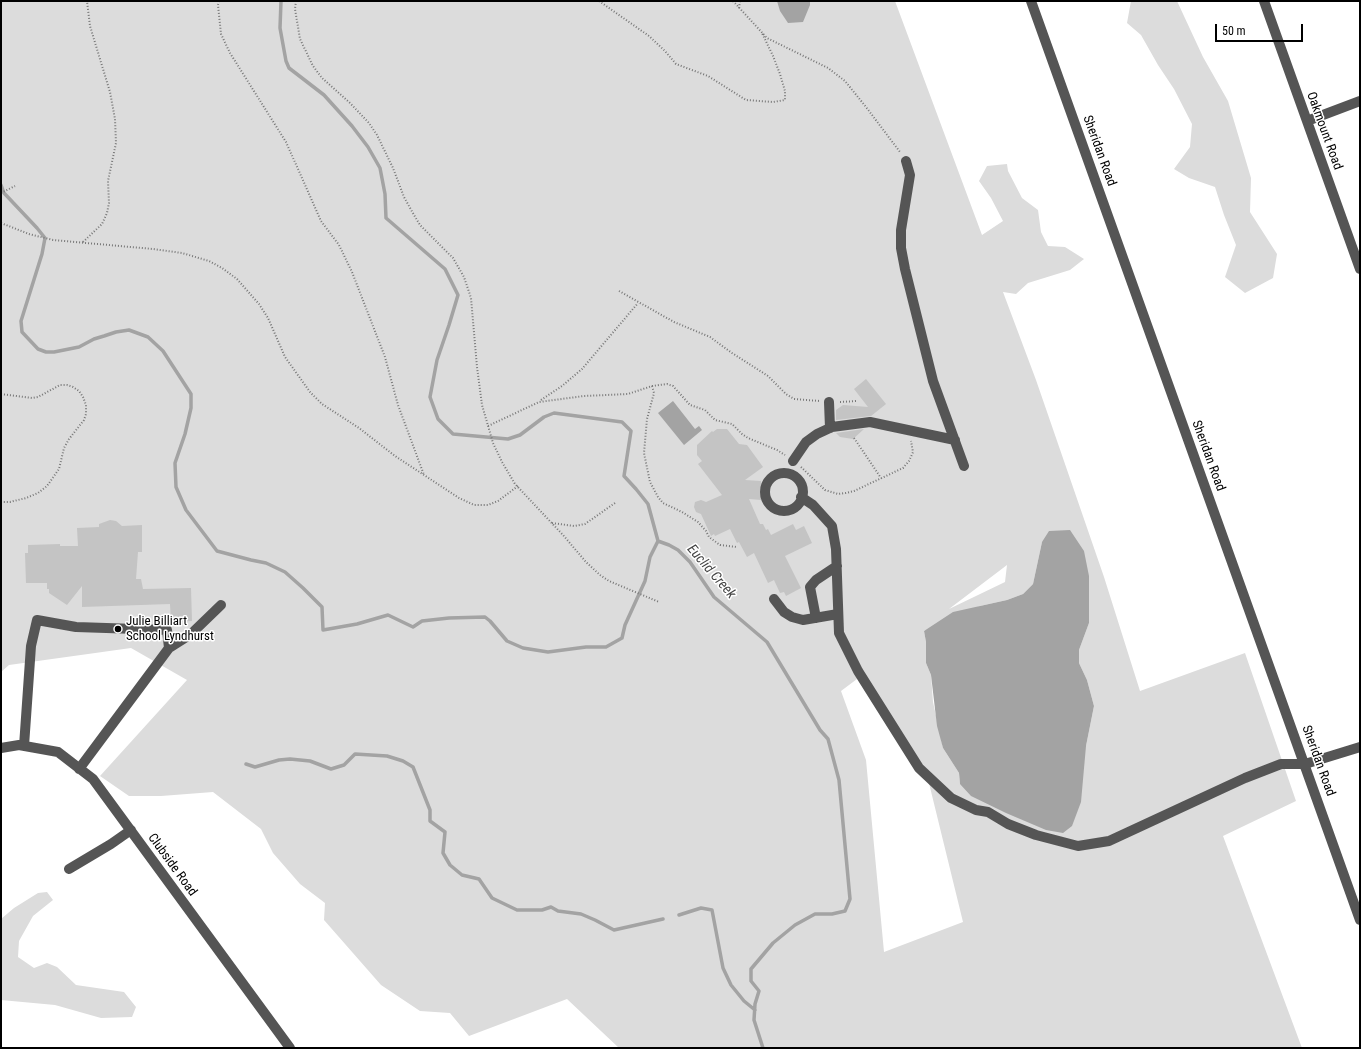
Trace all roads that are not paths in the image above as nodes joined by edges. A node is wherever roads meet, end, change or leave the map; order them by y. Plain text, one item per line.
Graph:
1 (1031, 1) edge
2 (1264, 1) edge
3 (1360, 101) edge
4 (1307, 121) junction
5 (906, 161) road end
6 (1360, 269) edge
7 (829, 402) road end
8 (830, 428) junction
9 (955, 440) junction
10 (793, 461) road end
11 (964, 466) dead end
12 (801, 497) dead end
13 (837, 566) junction
14 (774, 599) dead end
15 (221, 605) dead end
16 (838, 614) junction
17 (816, 618) junction
18 (169, 648) junction
19 (24, 746) junction
20 (1360, 747) edge
21 (1, 748) edge
22 (1305, 764) junction
23 (79, 769) junction
24 (131, 830) junction
25 (69, 870) dead end
26 (1360, 920) edge
27 (290, 1048) edge

1 - 22 street, Sheridan Road
2 - 4 street, Oakmount Road
3 - 4 street
4 - 6 street, Oakmount Road
5 - 9 street
7 - 8 street
8 - 9 street
8 - 10 street
9 - 11 street
12 - 13 street
13 - 16 street
13 - 17 street
14 - 17 street
15 - 18 street
16 - 17 street
16 - 22 street
18 - 19 street
18 - 23 street
19 - 21 street, Clubside Road
19 - 23 street, Clubside Road
20 - 22 street
22 - 26 street, Sheridan Road
23 - 24 street, Clubside Road
24 - 25 street
24 - 27 street, Clubside Road

